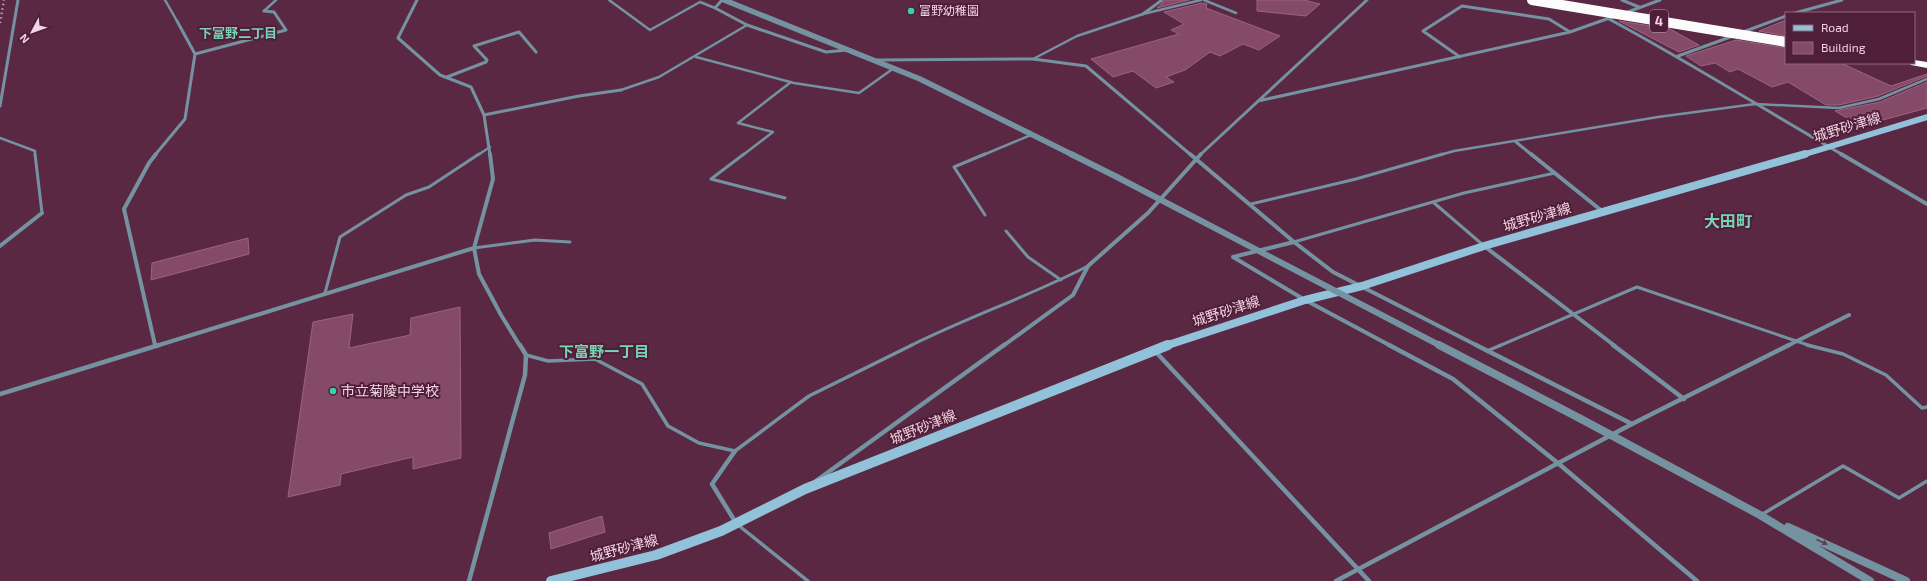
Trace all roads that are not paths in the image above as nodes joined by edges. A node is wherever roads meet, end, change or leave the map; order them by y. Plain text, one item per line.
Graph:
1 (18, 0) edge
2 (165, 0) edge
3 (276, 0) edge
4 (417, 0) edge
5 (609, 0) edge
6 (723, 0) edge
7 (1162, 0) edge
8 (1201, 0) edge
9 (1204, 0) edge
10 (1367, 0) edge
11 (1532, 0) edge
12 (1568, 0) edge
13 (1622, 0) edge
14 (1660, 0) edge
15 (1842, 0) edge
16 (715, 8) junction
17 (1639, 8) junction
18 (264, 11) joint
19 (1799, 12) edge
20 (1236, 13) dead end
21 (1143, 14) junction
22 (1785, 16) edge
23 (1610, 19) junction
24 (177, 21) joint
25 (747, 25) junction
26 (1570, 32) junction
27 (1785, 35) edge
28 (1785, 42) edge
29 (850, 50) junction
30 (536, 52) dead end
31 (195, 54) junction
32 (1915, 55) edge
33 (1678, 56) junction
34 (696, 57) junction
35 (1927, 57) edge
36 (1460, 58) junction
37 (1033, 59) junction
38 (876, 60) junction
39 (1915, 62) edge
40 (1927, 65) edge
41 (894, 68) junction
42 (447, 77) junction
43 (1927, 79) edge
44 (5, 82) junction
45 (791, 82) junction
46 (0, 83) edge
47 (621, 90) joint
48 (1258, 101) junction
49 (1755, 104) junction
50 (0, 106) edge
51 (484, 115) junction
52 (1927, 117) edge
53 (1032, 135) junction
54 (0, 138) edge
55 (1516, 142) junction
56 (490, 147) junction
57 (1830, 147) junction
58 (1197, 158) junction
59 (1555, 173) junction
60 (785, 198) dead end
61 (1433, 202) junction
62 (1250, 204) junction
63 (1927, 204) edge
64 (42, 213) joint
65 (1604, 213) junction
66 (985, 215) dead end
67 (1006, 231) dead end
68 (570, 242) dead end
69 (1294, 242) junction
70 (0, 246) edge
71 (1484, 246) junction
72 (474, 248) junction
73 (1088, 266) junction
74 (1061, 280) junction
75 (1362, 286) junction
76 (326, 293) junction
77 (1305, 300) junction
78 (1572, 315) junction
79 (1850, 315) dead end
80 (1795, 342) junction
81 (154, 345) junction
82 (1153, 350) junction
83 (1487, 351) junction
84 (526, 355) junction
85 (0, 394) edge
86 (1684, 399) junction
87 (1927, 406) edge
88 (1632, 424) junction
89 (1611, 434) junction
90 (735, 451) junction
91 (1558, 464) junction
92 (1927, 481) edge
93 (805, 489) junction
94 (1760, 515) junction
95 (736, 523) junction
96 (1358, 569) junction
97 (469, 581) edge
98 (551, 581) edge
99 (808, 581) edge
100 (1336, 581) edge
101 (1369, 581) edge
102 (1697, 581) edge
103 (1870, 581) edge
104 (1906, 581) edge

1 - 44 street
2 - 24 lane
3 - 18 lane
4 - 42 street
5 - 16 lane
6 - 16 street
6 - 29 street
7 - 21 street
8 - 21 lane
9 - 20 lane
10 - 48 street
11 - 28 highway, 4, bridge
12 - 27 highway, 4
13 - 17 street
14 - 17 street
15 - 19 street
16 - 25 street
17 - 23 street
18 - 31 street
21 - 37 lane
22 - 33 street
23 - 26 street
23 - 33 street
24 - 31 street
25 - 29 street
25 - 34 lane
26 - 36 street
26 - 36 street
29 - 38 street
30 - 42 street
31 - 81 street
32 - 35 highway
33 - 49 street
34 - 45 lane
34 - 47 lane
36 - 48 street
37 - 38 street
37 - 58 street
38 - 41 street
39 - 40 highway
41 - 45 lane
41 - 53 street
42 - 51 street
43 - 49 lane
44 - 46 lane
44 - 50 street
45 - 60 lane
47 - 51 street
48 - 58 street
49 - 55 lane
49 - 57 street
51 - 56 street
52 - 57 main road, 城野砂津線
53 - 66 lane
53 - 89 street, bridge
54 - 64 lane
55 - 59 street
55 - 62 lane
56 - 72 street
56 - 76 lane
57 - 63 street
57 - 65 main road, 城野砂津線
58 - 62 street
58 - 73 street
59 - 61 lane
59 - 65 street
61 - 69 lane
61 - 71 lane
62 - 69 street
64 - 70 street
65 - 71 main road, 城野砂津線
67 - 74 lane
68 - 72 lane
69 - 75 street
69 - 77 street
71 - 75 main road, 城野砂津線
71 - 78 street
72 - 76 street
72 - 84 street
73 - 74 lane
73 - 93 street
74 - 90 lane
75 - 77 main road, 城野砂津線
75 - 83 street
76 - 81 street
77 - 82 main road, 城野砂津線
77 - 91 street
78 - 80 lane
78 - 83 lane
78 - 86 street
79 - 80 street
80 - 86 street
80 - 87 lane
81 - 85 street
82 - 93 main road, 城野砂津線
82 - 96 street
83 - 88 street
84 - 90 lane
84 - 97 street
86 - 88 street
88 - 89 street
89 - 91 street
89 - 94 street
90 - 95 street
91 - 96 street
91 - 102 street
92 - 94 lane
93 - 95 main road, 城野砂津線
94 - 103 street
94 -> 104 street
95 - 98 main road, 城野砂津線
95 - 99 lane
96 - 100 street
96 - 101 street

